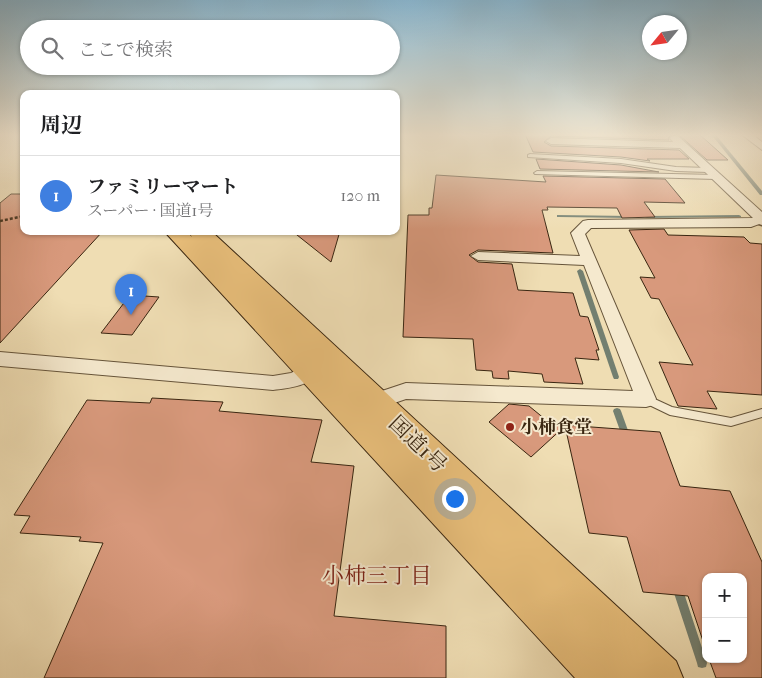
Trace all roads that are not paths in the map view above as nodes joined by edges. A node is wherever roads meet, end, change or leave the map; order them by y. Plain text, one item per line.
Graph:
1 (653, 166) edge
2 (704, 166) edge
3 (537, 173) dead end
4 (712, 173) junction
5 (762, 220) edge
6 (178, 235) edge
7 (202, 235) edge
8 (478, 256) dead end
9 (589, 261) junction
10 (0, 359) edge
11 (311, 370) junction
12 (646, 400) junction
13 (374, 402) junction
14 (762, 413) edge
15 (608, 678) edge
16 (659, 678) edge

1 - 4 lane
2 - 4 street
3 - 4 lane
4 - 5 street
5 - 9 street
6 - 11 highway, 国道1号
7 - 13 highway, 国道1号
8 - 9 street
9 - 12 street
10 - 11 street
11 - 15 highway, 国道1号
12 - 13 street
12 - 14 lane
13 - 16 highway, 国道1号

